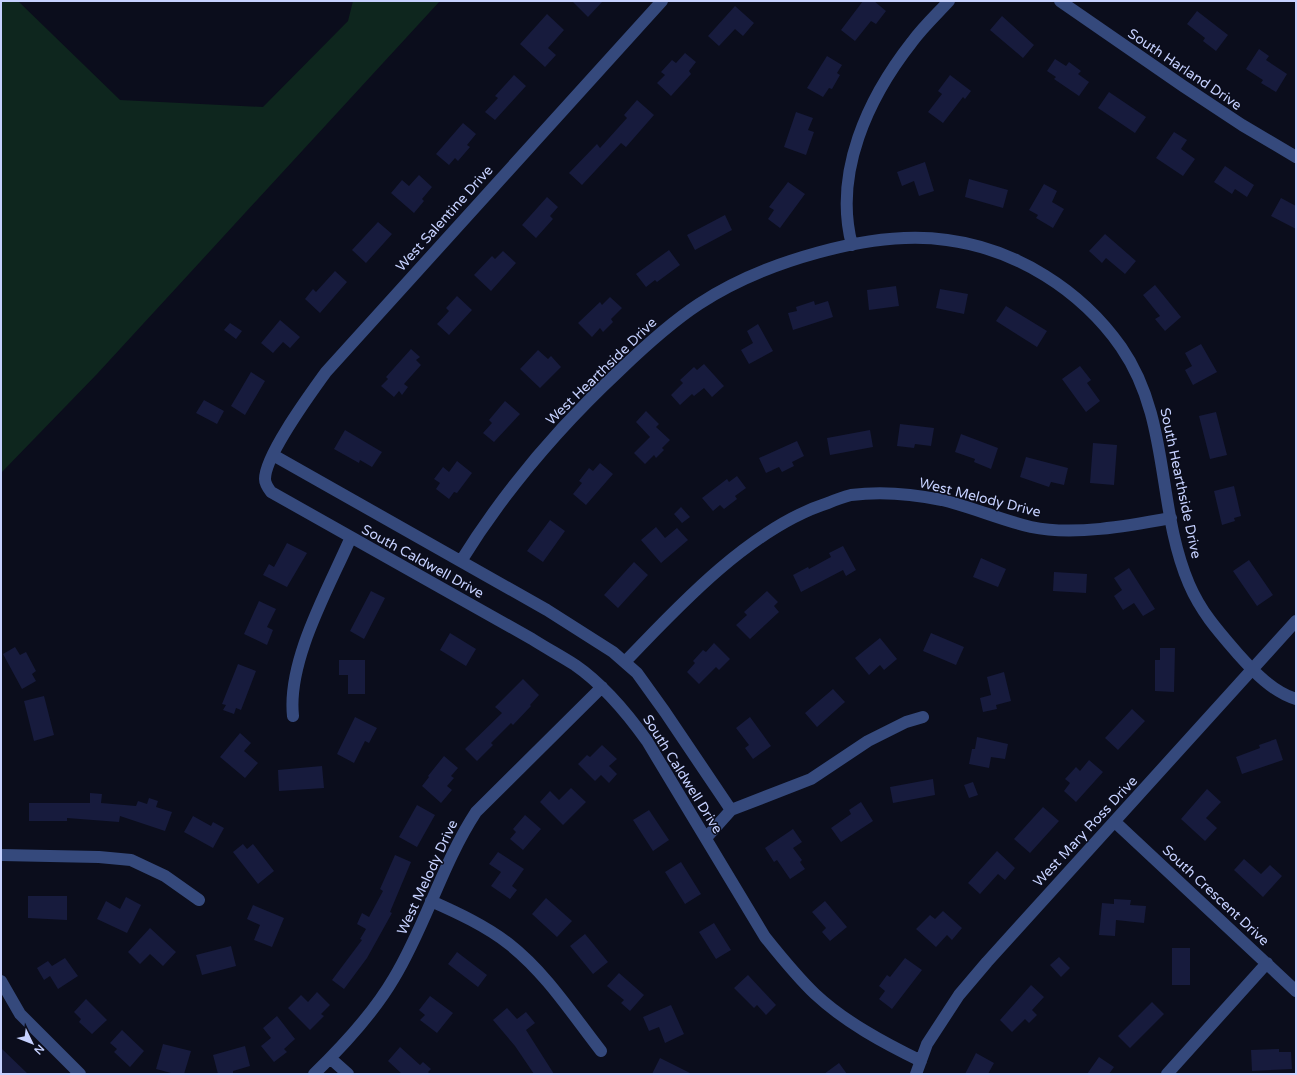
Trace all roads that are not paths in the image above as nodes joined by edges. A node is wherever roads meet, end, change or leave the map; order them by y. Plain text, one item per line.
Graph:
1 (662, 1) edge
2 (949, 1) edge
3 (1060, 1) edge
4 (1296, 157) edge
5 (852, 245) junction
6 (273, 455) junction
7 (267, 470) joint
8 (1171, 518) junction
9 (351, 537) junction
10 (461, 561) junction
11 (1296, 621) edge
12 (625, 662) junction
13 (1252, 670) junction
14 (602, 687) junction
15 (1296, 699) edge
16 (293, 716) dead end
17 (923, 718) dead end
18 (731, 810) junction
19 (1115, 822) junction
20 (706, 838) junction
21 (1, 855) edge
22 (199, 900) dead end
23 (431, 901) junction
24 (1267, 963) junction
25 (1, 981) edge
26 (1296, 991) edge
27 (601, 1051) dead end
28 (330, 1058) junction
29 (921, 1061) junction
30 (80, 1074) edge
31 (314, 1074) edge
32 (348, 1074) edge
33 (916, 1074) edge
34 (1167, 1074) edge

1 - 6 street, West Salentine Drive
2 - 5 street
3 - 4 street, South Harland Drive
5 - 8 street, South Hearthside Drive
5 - 10 street, West Hearthside Drive
6 - 7 street, West Salentine Drive
6 - 10 street, South Caldwell Drive
7 - 9 street, South Caldwell Drive
8 - 12 street, West Melody Drive
8 - 13 street, South Hearthside Drive
9 - 14 street, South Caldwell Drive
9 - 16 street
10 - 12 street, South Caldwell Drive
11 - 13 street, West Mary Ross Drive
12 - 18 street, South Caldwell Drive
13 - 15 street, South Hearthside Drive
13 - 19 street, West Mary Ross Drive
14 - 20 street, South Caldwell Drive
14 - 23 street, West Melody Drive
17 - 18 street
18 - 20 street
19 - 24 street, South Crescent Drive
19 - 29 street, West Mary Ross Drive
20 - 29 street, South Caldwell Drive
21 - 22 street
23 - 27 street
23 - 28 street, West Melody Drive
24 - 26 street, South Crescent Drive
24 - 34 street
25 - 30 street
28 - 31 street, West Melody Drive
28 - 32 street
29 - 33 street, West Mary Ross Drive

